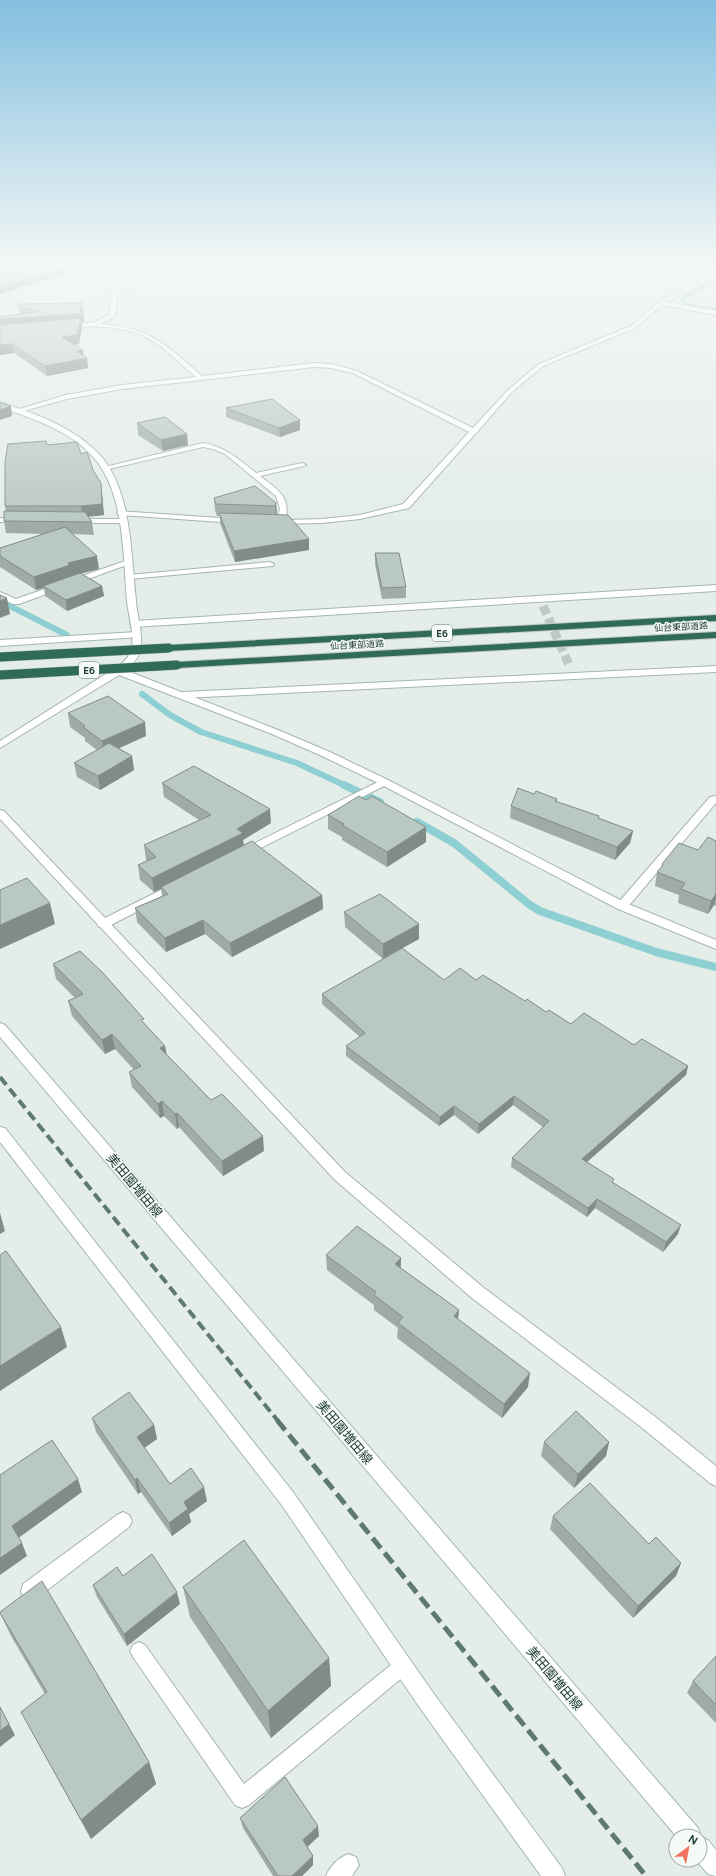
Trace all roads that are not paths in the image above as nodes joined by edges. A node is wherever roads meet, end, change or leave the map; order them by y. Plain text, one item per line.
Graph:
1 (169, 353) edge
2 (573, 353) edge
3 (200, 378) junction
4 (0, 405) edge
5 (16, 411) junction
6 (475, 432) junction
7 (302, 465) dead end
8 (106, 468) junction
9 (257, 475) junction
10 (121, 517) junction
11 (0, 520) edge
12 (29, 521) edge
13 (67, 521) edge
14 (242, 521) edge
15 (128, 563) junction
16 (270, 564) dead end
17 (129, 577) junction
18 (716, 588) edge
19 (0, 595) edge
20 (716, 618) edge
21 (134, 624) junction
22 (136, 635) junction
23 (716, 635) edge
24 (0, 643) edge
25 (0, 657) edge
26 (570, 667) tunnel mouth
27 (716, 669) edge
28 (118, 671) junction
29 (0, 674) edge
30 (575, 676) junction
31 (182, 695) junction
32 (0, 745) edge
33 (384, 782) junction
34 (714, 799) dead end
35 (0, 813) edge
36 (230, 860) edge
37 (188, 881) edge
38 (622, 906) junction
39 (103, 924) junction
40 (716, 945) edge
41 (0, 1028) edge
42 (0, 1132) edge
43 (716, 1477) edge
44 (123, 1520) dead end
45 (18, 1600) edge
46 (139, 1652) dead end
47 (403, 1666) junction
48 (683, 1828) edge
49 (708, 1857) edge
50 (716, 1866) edge
51 (554, 1876) edge

1 - 3 street
2 - 6 street
3 - 5 street
3 - 6 street
4 - 5 street
5 - 8 street
6 - 9 street
7 - 9 street
8 - 9 street
8 - 10 street
10 - 13 street
10 - 14 street
10 - 15 street
11 - 12 street
15 - 17 street
15 - 19 street
16 - 17 street
17 - 21 street
18 - 21 street
20 - 25 highway, 仙台東部道路 / E6, bridge
21 - 22 street
22 - 24 street
22 - 28 street
23 - 29 highway, 仙台東部道路 / E6, bridge
26 - 30 street
27 - 30 street
28 - 31 street
28 - 32 street
30 - 31 street
31 - 33 street
33 - 36 street
33 - 38 street
34 - 38 street
35 - 39 street
37 - 39 street
38 - 40 street
39 - 43 street
41 - 48 street, 美田園増田線
42 - 47 street
44 - 45 street
46 - 47 lane
47 - 51 street
49 - 50 street

